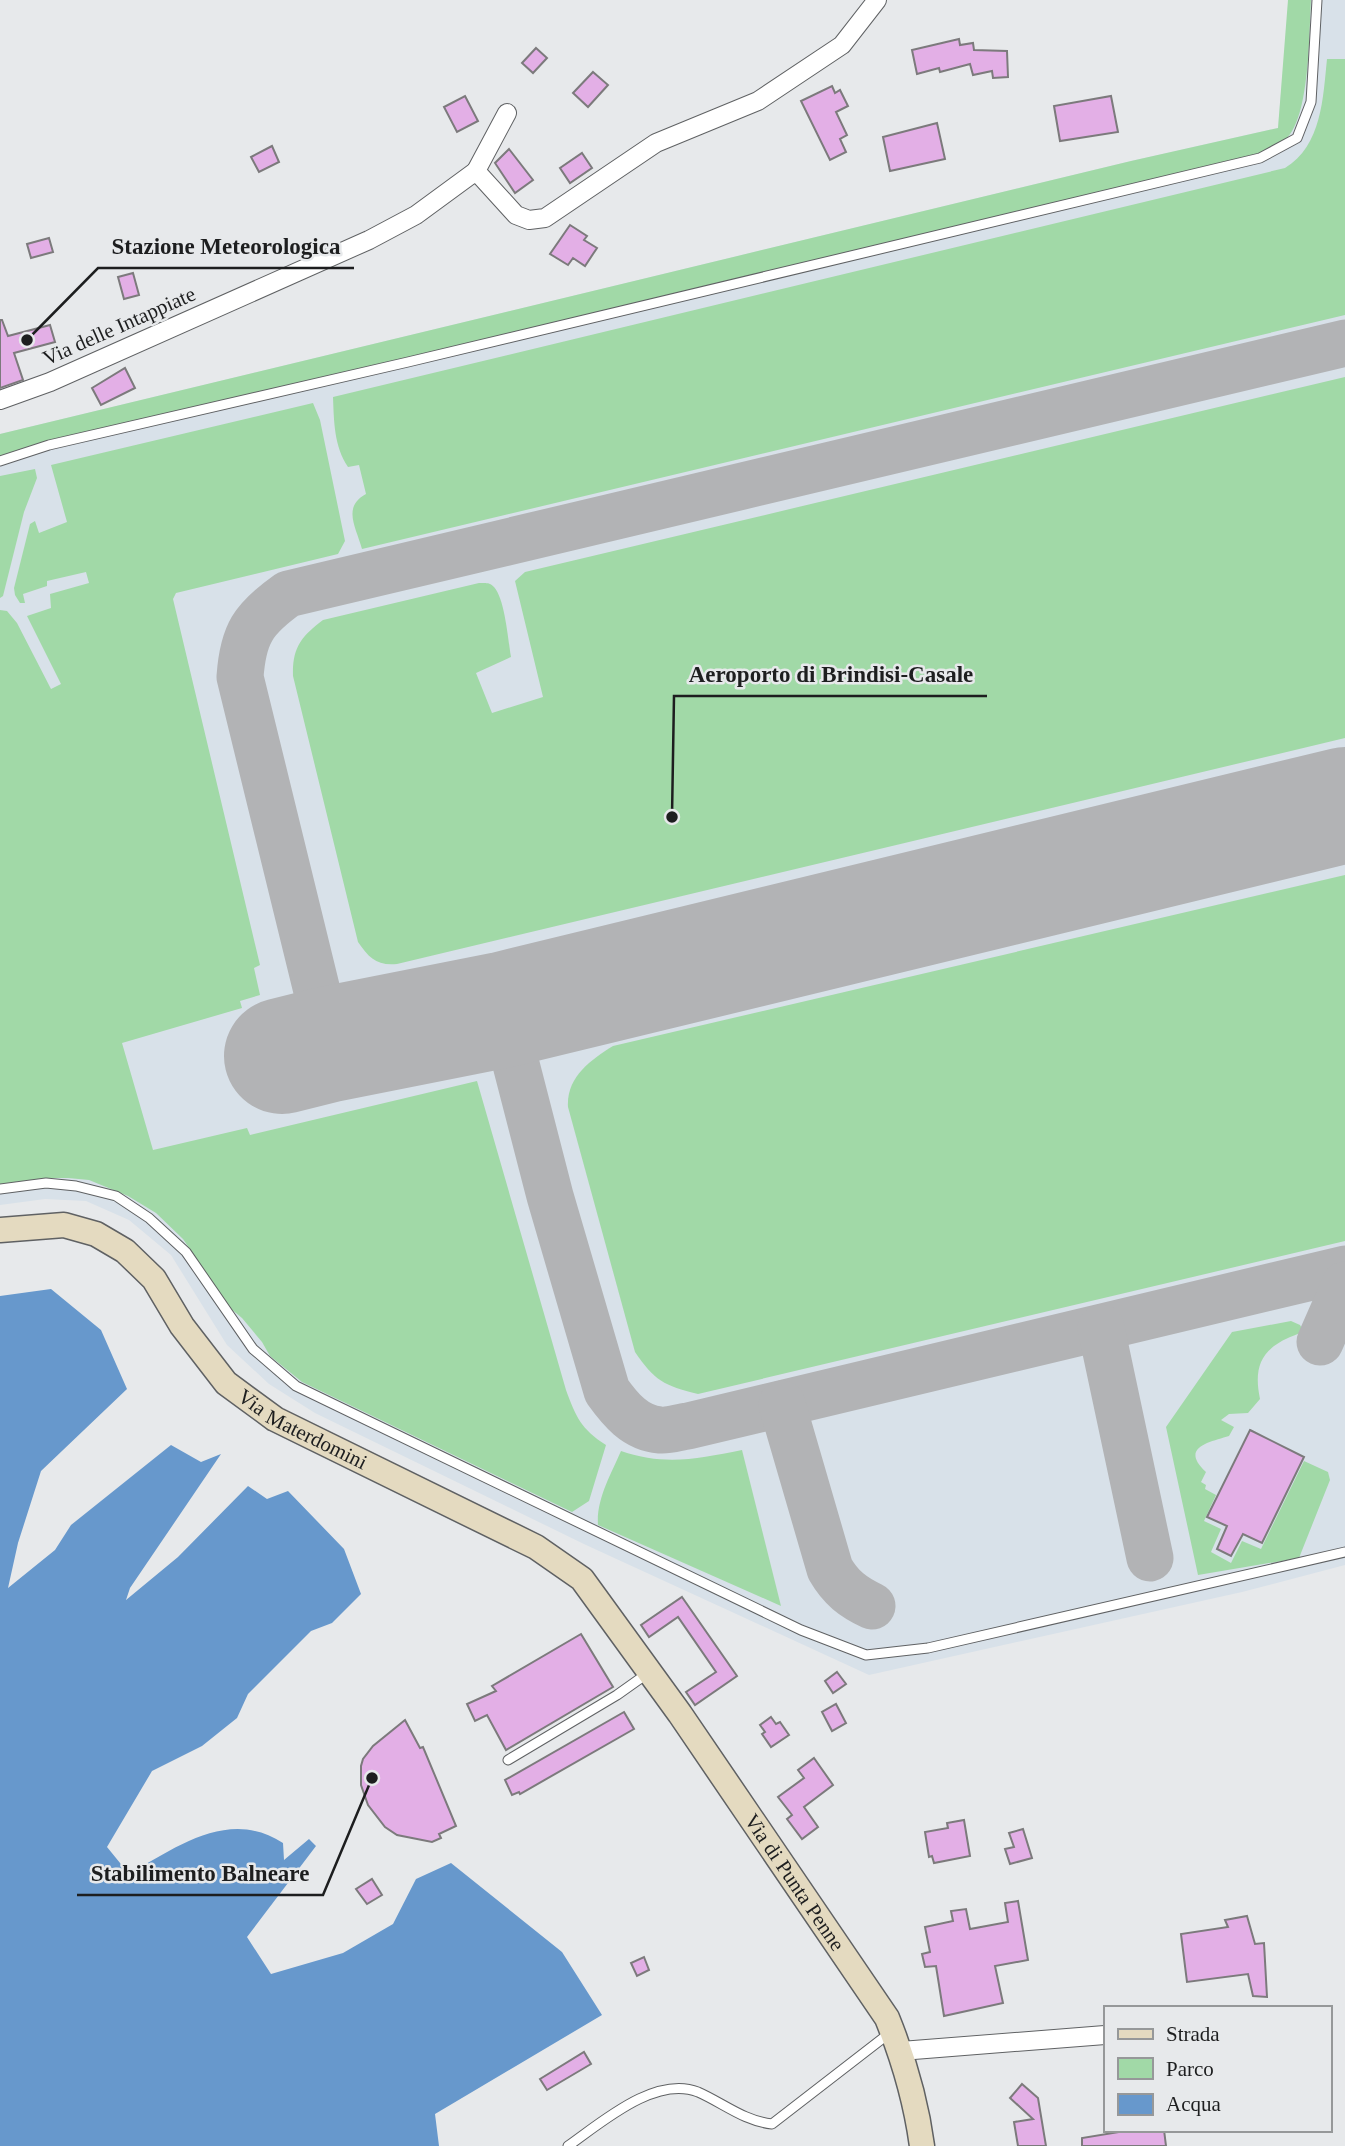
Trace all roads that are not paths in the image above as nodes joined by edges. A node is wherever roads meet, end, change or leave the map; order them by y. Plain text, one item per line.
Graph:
1 (877, 0) edge
2 (1317, 0) edge
3 (507, 113) dead end
4 (476, 172) junction
5 (0, 400) edge
6 (0, 461) edge
7 (0, 1189) edge
8 (0, 1230) edge
9 (1345, 1552) edge
10 (624, 1637) joint
11 (649, 1672) junction
12 (508, 1760) dead end
13 (1104, 2035) edge
14 (897, 2041) junction
15 (568, 2146) edge
16 (922, 2146) edge

1 - 4 street
2 - 6 lane
3 - 4 street, Via delle Intappiate
4 - 5 street, Via delle Intappiate
7 - 9 lane
8 - 10 street, Via Materdomini
10 - 11 street, Via di Punta Penne
11 - 12 lane
11 - 14 street, Via di Punta Penne
13 - 14 street
14 - 15 lane
14 - 16 street, Via di Punta Penne

